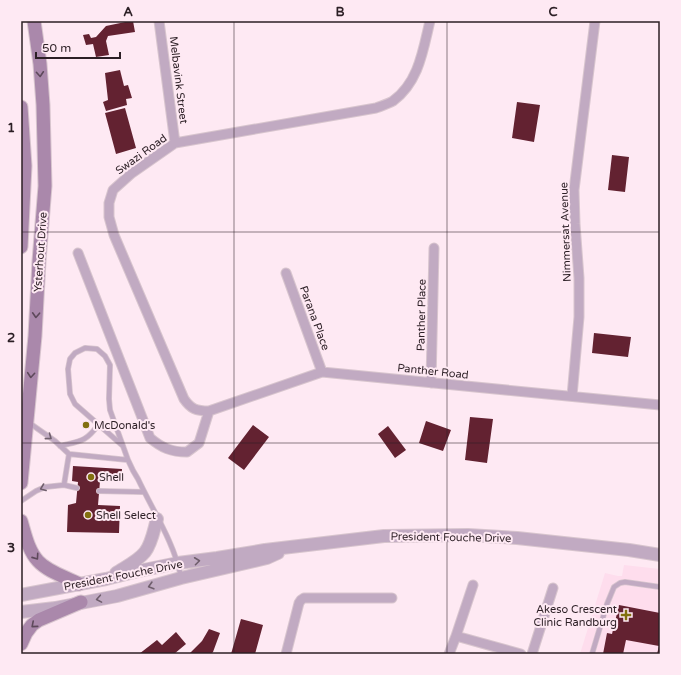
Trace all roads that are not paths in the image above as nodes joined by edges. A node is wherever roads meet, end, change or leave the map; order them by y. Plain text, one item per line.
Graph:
1 (34, 21) edge
2 (159, 21) edge
3 (430, 21) edge
4 (595, 21) edge
5 (21, 107) edge
6 (174, 143) junction
7 (21, 246) edge
8 (434, 248) dead end
9 (78, 253) dead end
10 (286, 273) dead end
11 (322, 372) junction
12 (431, 383) junction
13 (572, 396) junction
14 (660, 405) edge
15 (209, 411) junction
16 (27, 421) junction
17 (98, 425) junction
18 (60, 446) junction
19 (123, 446) junction
20 (69, 454) junction
21 (128, 460) junction
22 (21, 483) edge
23 (64, 484) junction
24 (77, 488) dead end
25 (99, 490) dead end
26 (144, 492) junction
27 (21, 501) edge
28 (157, 519) junction
29 (21, 521) edge
30 (296, 547) junction
31 (660, 548) edge
32 (629, 550) junction
33 (660, 555) edge
34 (178, 563) junction
35 (181, 578) junction
36 (106, 579) junction
37 (79, 584) junction
38 (473, 585) dead end
39 (660, 587) edge
40 (554, 588) dead end
41 (21, 595) edge
42 (392, 598) dead end
43 (80, 602) junction
44 (21, 612) edge
45 (456, 636) junction
46 (21, 644) edge
47 (286, 654) edge
48 (449, 654) edge
49 (521, 654) edge
50 (532, 654) edge
51 (592, 654) edge

1 -> 16 main road, Ysterhout Drive
2 - 6 street, Melbavink Street
3 - 6 street, Swazi Road
4 - 13 street, Nimmersat Avenue
5 - 7 main road, Ysterhout Drive
6 - 15 street, Swazi Road
8 - 12 street, Panther Place
9 - 15 street
10 - 11 street, Parana Place
11 - 12 street, Panther Road
11 - 15 street, Panther Road
12 - 13 street, Panther Road
13 - 14 street, Panther Road
16 -> 18 lane
16 - 22 main road, Ysterhout Drive
17 - 18 lane
17 - 19 lane
17 - 19 lane
18 - 20 lane
19 - 21 lane
20 - 21 lane
20 - 23 lane
21 - 26 lane
23 - 24 lane
23 -> 27 lane
25 - 26 lane
26 - 28 lane
28 - 34 lane
28 - 36 street
29 -> 37 main road
30 - 32 street, President Fouche Drive
34 -> 30 street, President Fouche Drive
30 - 35 street, President Fouche Drive
31 - 32 street, President Fouche Drive
32 - 33 street, President Fouche Drive
34 - 35 lane
34 - 36 street, President Fouche Drive
35 -> 43 street, President Fouche Drive
36 - 37 street, President Fouche Drive
37 - 41 street, President Fouche Drive
38 - 45 street
39 - 51 lane
40 - 50 street
42 - 47 street
43 - 44 street, President Fouche Drive
43 -> 46 main road
45 - 48 street
45 - 49 street

